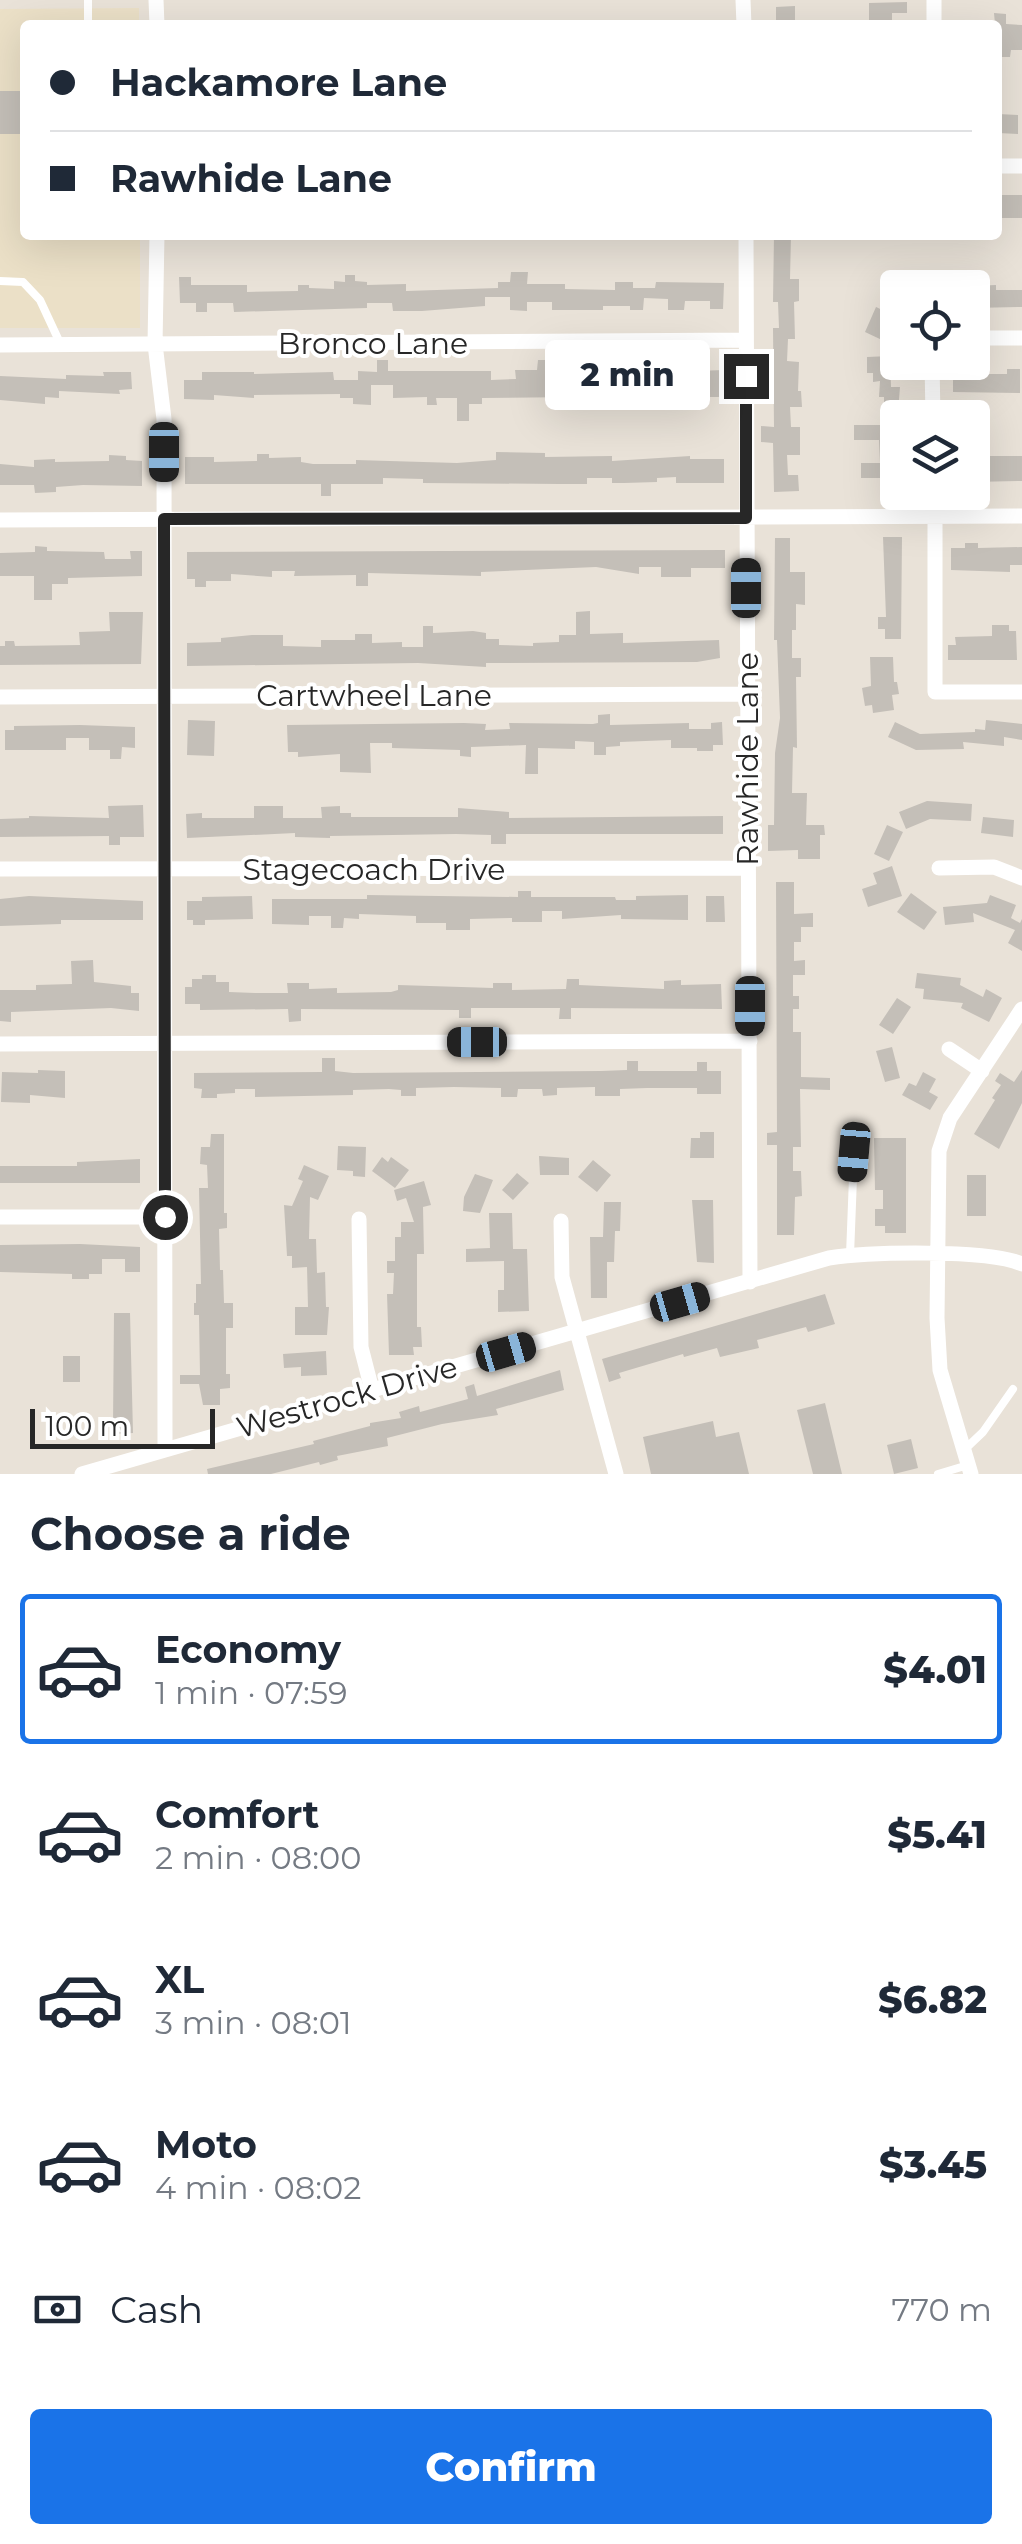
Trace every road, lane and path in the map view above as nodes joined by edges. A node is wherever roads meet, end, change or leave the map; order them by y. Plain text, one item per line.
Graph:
1 (158, 240) edge
2 (746, 240) edge
3 (0, 281) edge
4 (990, 338) edge
5 (1022, 338) edge
6 (746, 340) junction
7 (60, 344) junction
8 (155, 344) junction
9 (0, 345) edge
10 (936, 510) edge
11 (1022, 516) edge
12 (936, 517) junction
13 (746, 518) junction
14 (164, 519) junction
15 (0, 520) edge
16 (1022, 692) edge
17 (747, 694) junction
18 (164, 696) junction
19 (0, 697) edge
20 (748, 868) junction
21 (939, 868) dead end
22 (164, 869) junction
23 (0, 870) edge
24 (1022, 878) edge
25 (1022, 1009) edge
26 (750, 1041) junction
27 (166, 1043) junction
28 (0, 1044) edge
29 (949, 1049) dead end
30 (982, 1071) junction
31 (854, 1152) dead end
32 (0, 1217) edge
33 (165, 1217) junction
34 (359, 1220) dead end
35 (561, 1221) dead end
36 (850, 1255) junction
37 (938, 1256) junction
38 (1022, 1264) edge
39 (750, 1282) junction
40 (576, 1332) junction
41 (1013, 1389) dead end
42 (372, 1390) junction
43 (166, 1450) junction
44 (967, 1464) edge
45 (82, 1474) edge
46 (616, 1474) edge
47 (938, 1474) edge

1 - 8 street
2 - 6 street, Rawhide Lane
3 - 7 lane
4 - 5 street
6 - 8 street, Bronco Lane
6 - 13 street, Rawhide Lane
7 - 8 street, Bronco Lane
7 - 9 street, Bronco Lane
8 - 14 street
10 - 12 street
11 - 12 street
12 - 13 street
12 - 16 street
13 - 14 street
13 - 17 street, Rawhide Lane
14 - 15 street
14 - 18 street
17 - 18 street, Cartwheel Lane
17 - 20 street, Rawhide Lane
18 - 19 street, Cartwheel Lane
18 - 22 street
20 - 22 street, Stagecoach Drive
20 - 26 street, Rawhide Lane
21 - 24 street
22 - 23 street, Stagecoach Drive
22 - 27 street
25 - 30 street
26 - 27 street
26 - 39 street, Rawhide Lane
27 - 28 street
27 - 33 street
29 - 30 street
30 - 37 street
31 - 36 lane
32 - 33 street
33 - 43 street
34 - 42 street
35 - 40 street
36 - 37 street, Westrock Drive
36 - 39 street, Westrock Drive
37 - 38 street, Westrock Drive
37 - 44 street
39 - 40 street, Westrock Drive
40 - 42 street, Westrock Drive
40 - 46 street
41 - 44 lane
42 - 43 street, Westrock Drive
43 - 45 street, Westrock Drive
44 - 47 lane

